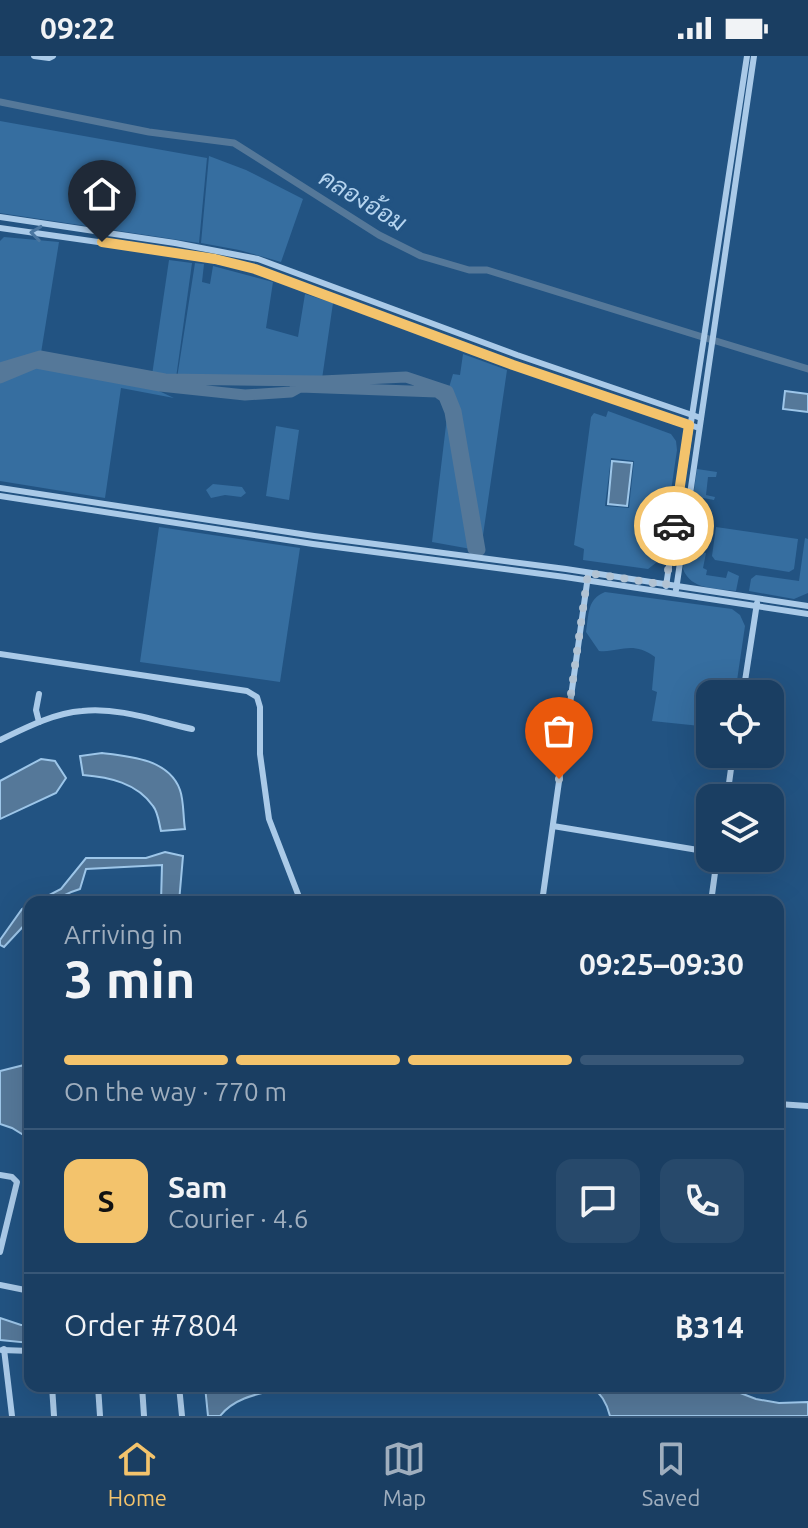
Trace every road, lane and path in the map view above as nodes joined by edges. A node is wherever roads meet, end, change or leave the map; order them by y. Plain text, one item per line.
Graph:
1 (34, 56) edge
2 (53, 56) edge
3 (747, 56) edge
4 (754, 56) edge
5 (0, 217) edge
6 (0, 228) edge
7 (692, 416) junction
8 (701, 418) junction
9 (689, 425) junction
10 (699, 428) junction
11 (0, 488) edge
12 (0, 496) edge
13 (588, 577) junction
14 (666, 588) junction
15 (676, 590) junction
16 (757, 602) junction
17 (808, 606) edge
18 (808, 614) edge
19 (0, 654) edge
20 (745, 680) edge
21 (39, 694) dead end
22 (39, 722) junction
23 (192, 729) dead end
24 (0, 740) edge
25 (553, 826) junction
26 (696, 850) edge
27 (715, 872) edge
28 (299, 896) edge
29 (543, 896) edge
30 (712, 896) edge
31 (784, 1104) edge
32 (808, 1106) edge
33 (0, 1175) edge
34 (0, 1252) edge
35 (0, 1285) edge
36 (24, 1288) edge
37 (2, 1350) edge
38 (24, 1351) edge
39 (52, 1392) edge
40 (98, 1392) edge
41 (142, 1392) edge
42 (180, 1392) edge
43 (12, 1416) edge
44 (54, 1416) edge
45 (100, 1416) edge
46 (144, 1416) edge
47 (182, 1416) edge

1 - 2 street
3 - 7 street
4 - 8 street
5 - 7 street
9 -> 6 street
7 - 8 street
7 - 9 street
8 - 10 street
9 - 10 street
9 - 14 street
10 - 15 street
11 - 13 street
12 - 13 street
13 - 14 street
13 - 25 street
14 - 15 street
15 - 16 street
16 - 17 street
16 - 18 street
16 - 20 street
19 - 28 street
21 - 22 street
22 - 23 street
22 - 24 street
25 - 26 street
25 - 29 street
27 - 30 street
31 - 32 street
33 - 34 street
35 - 36 street
37 - 38 street
37 - 43 street
39 - 44 street
40 - 45 street
41 - 46 street
42 - 47 street

